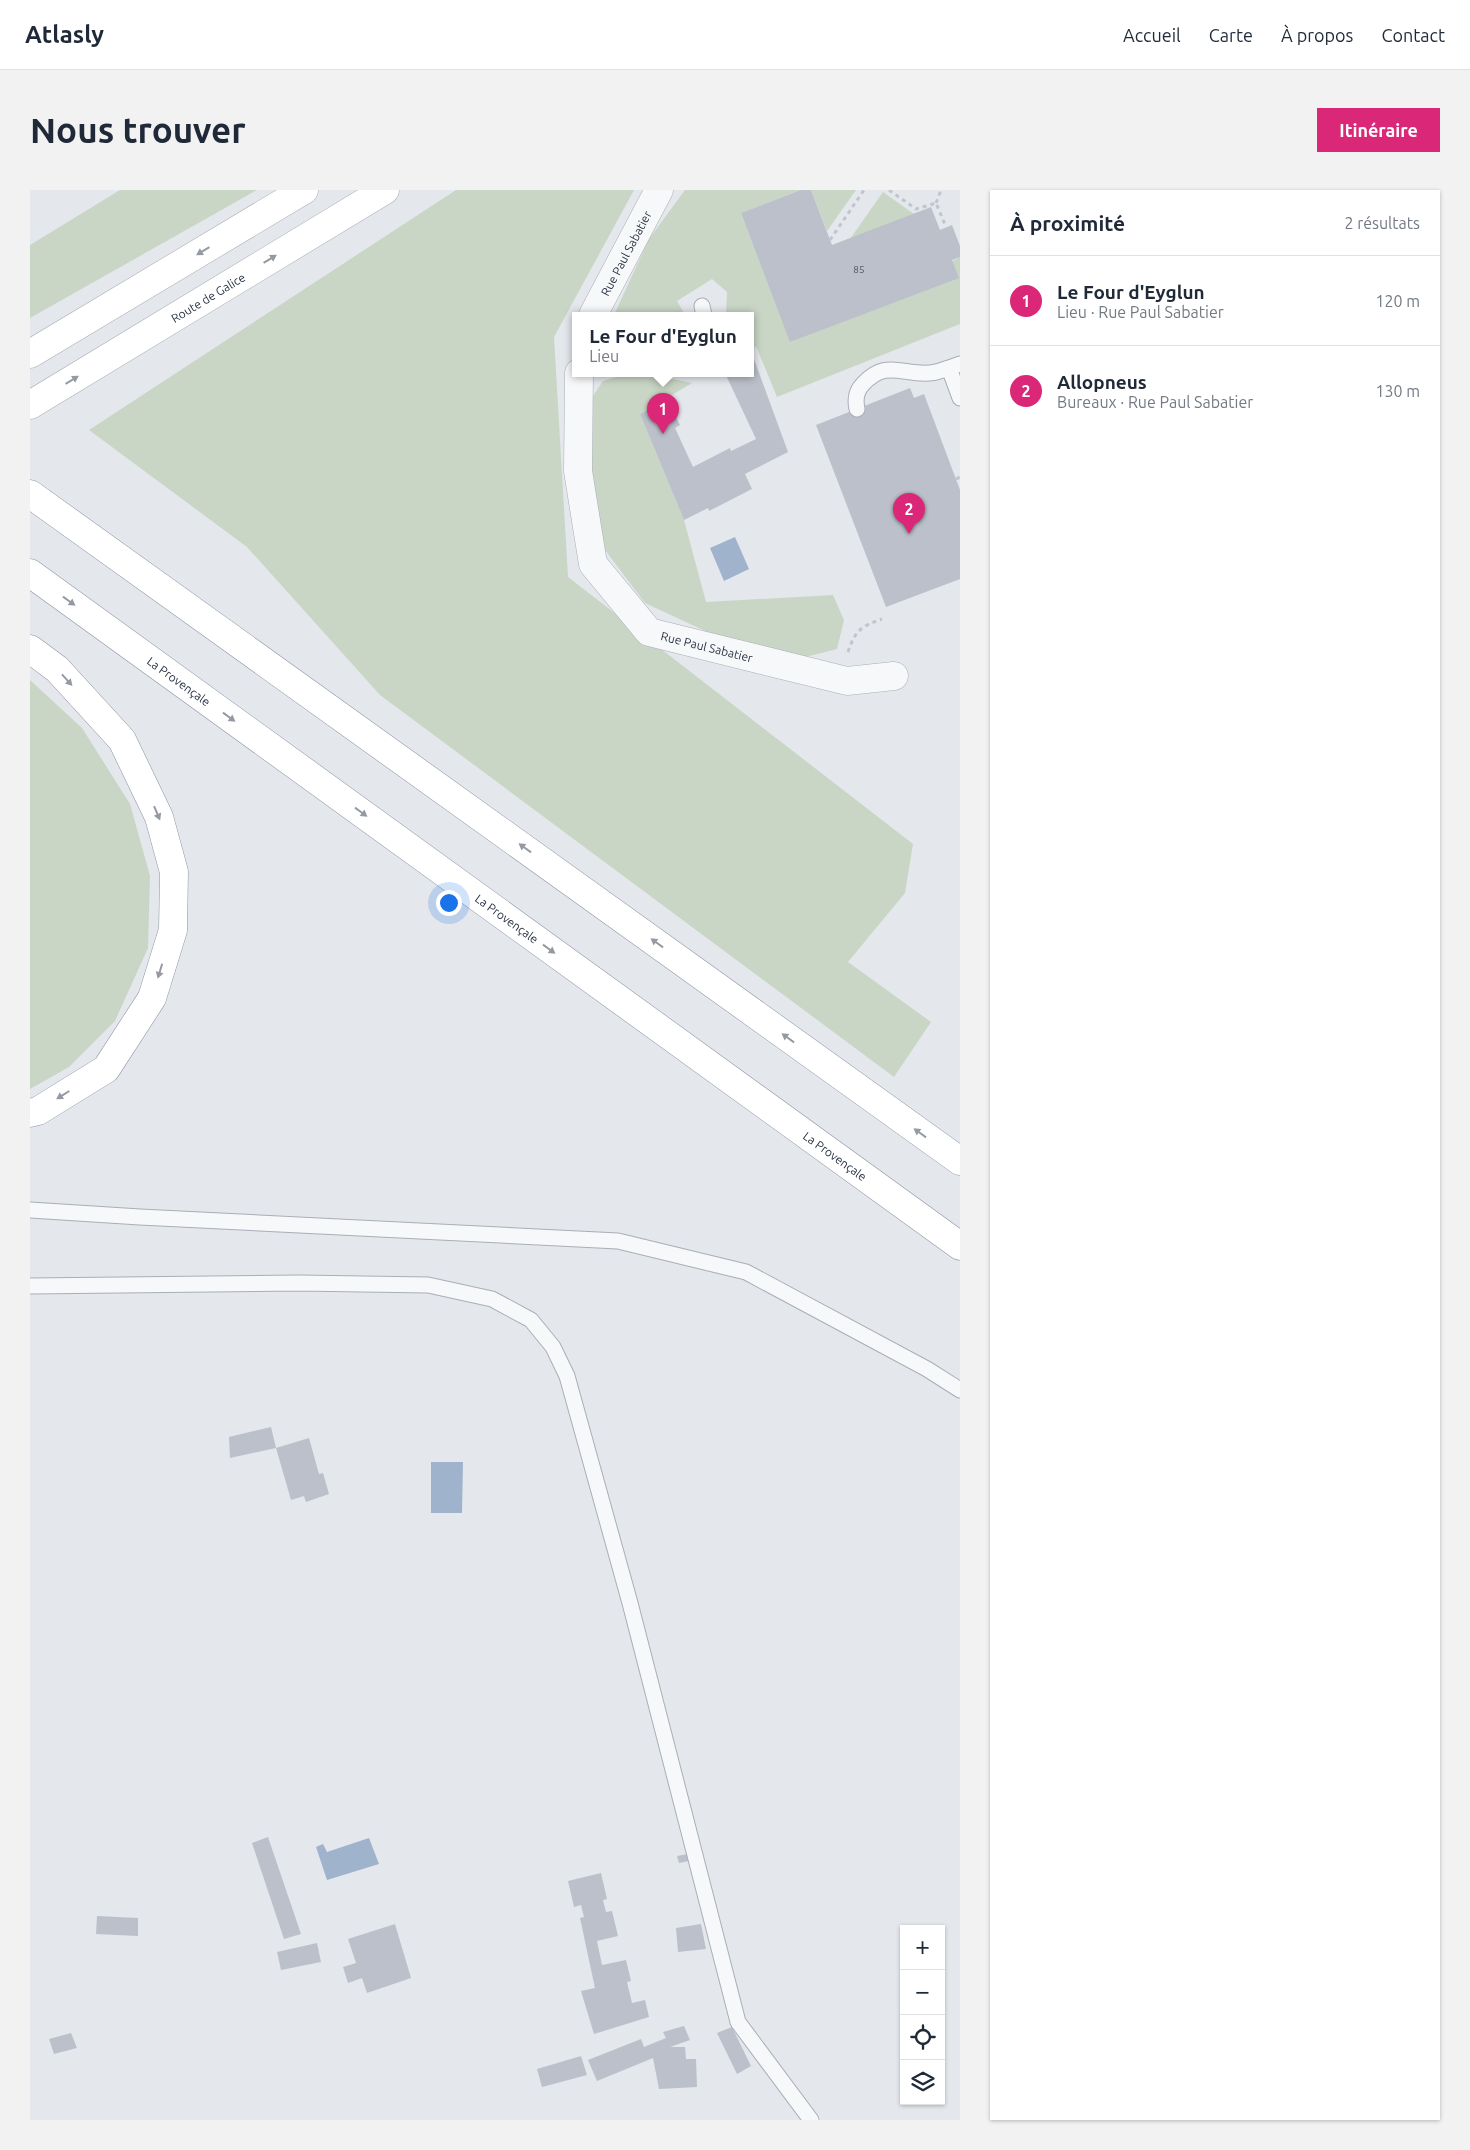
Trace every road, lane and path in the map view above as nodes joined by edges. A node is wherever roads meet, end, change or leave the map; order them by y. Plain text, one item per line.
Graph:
1 (304, 190) edge
2 (384, 190) edge
3 (659, 190) edge
4 (864, 190) edge
5 (890, 190) edge
6 (941, 190) edge
7 (936, 203) junction
8 (946, 227) dead end
9 (830, 240) dead end
10 (595, 312) edge
11 (30, 354) edge
12 (954, 366) edge
13 (580, 377) edge
14 (960, 398) edge
15 (30, 405) edge
16 (857, 409) dead end
17 (30, 494) edge
18 (30, 573) edge
19 (882, 619) dead end
20 (863, 626) dead end
21 (30, 649) edge
22 (894, 676) dead end
23 (30, 1113) edge
24 (960, 1161) edge
25 (30, 1210) edge
26 (960, 1246) edge
27 (30, 1286) edge
28 (960, 1390) edge
29 (811, 2120) edge

1 -> 11 main road
15 -> 2 main road, Route de Galice
3 - 10 street, Rue Paul Sabatier
4 - 9 path
5 - 7 path
6 - 7 path
7 - 8 path
12 - 14 lane
12 - 16 lane
13 - 22 street, Rue Paul Sabatier
24 -> 17 main road
18 -> 26 main road, La Provençale
19 - 20 path
21 -> 23 main road
25 - 28 lane
27 - 29 lane

